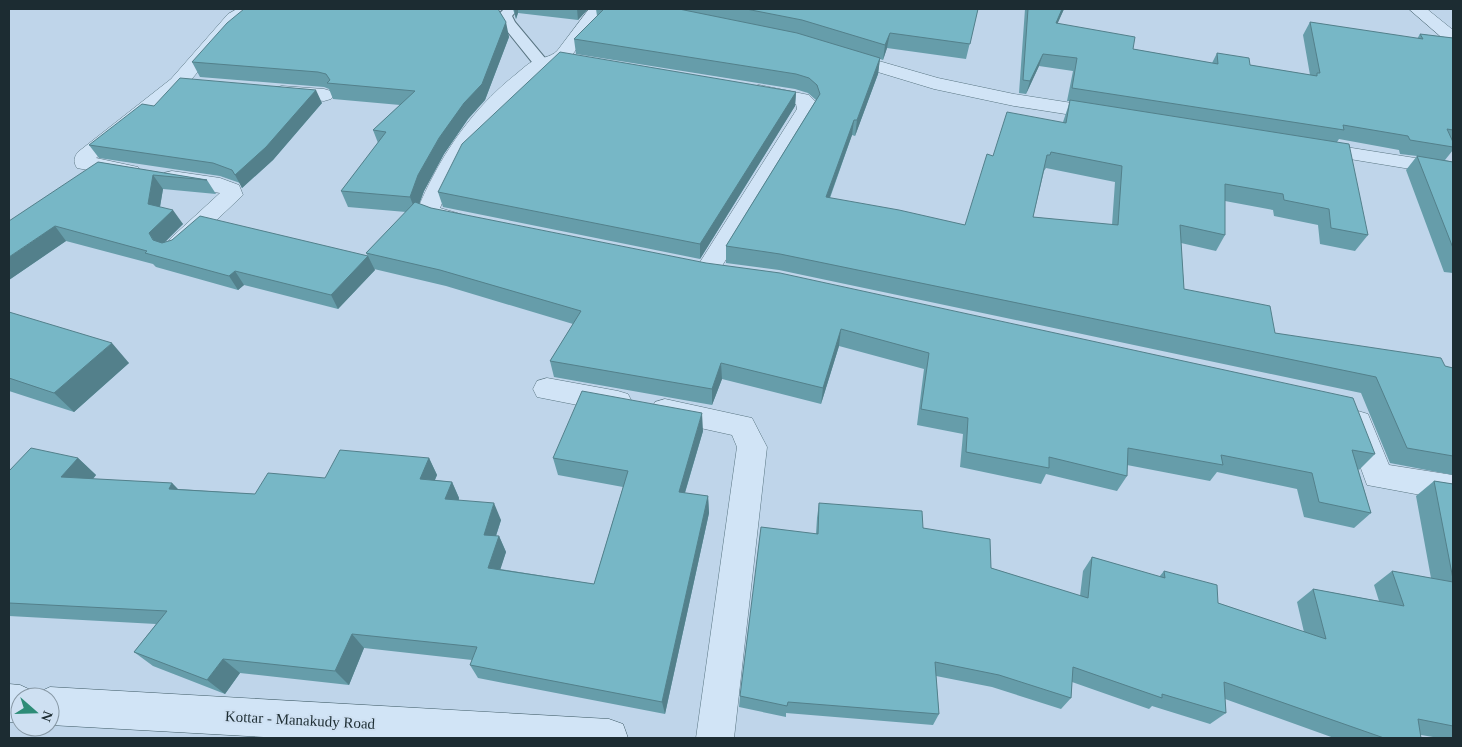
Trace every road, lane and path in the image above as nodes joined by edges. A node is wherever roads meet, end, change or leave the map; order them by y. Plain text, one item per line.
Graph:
1 (248, 9) edge
2 (511, 9) edge
3 (597, 9) edge
4 (1417, 9) edge
5 (1453, 38) edge
6 (830, 51) edge
7 (560, 61) junction
8 (737, 88) edge
9 (266, 90) edge
10 (324, 95) edge
11 (1121, 117) edge
12 (1297, 145) edge
13 (1453, 170) edge
14 (485, 226) edge
15 (174, 248) edge
16 (734, 274) edge
17 (547, 389) dead end
18 (1351, 403) edge
19 (1453, 488) edge
20 (60, 707) edge
21 (609, 738) edge
22 (715, 738) edge

1 - 15 street
2 - 7 lane
3 - 7 street
4 - 5 street
6 - 11 street
7 - 14 street
8 - 16 street
9 - 10 street
12 - 13 street
17 - 22 street
18 - 19 street
20 - 21 street, Kottar - Manakudy Road

